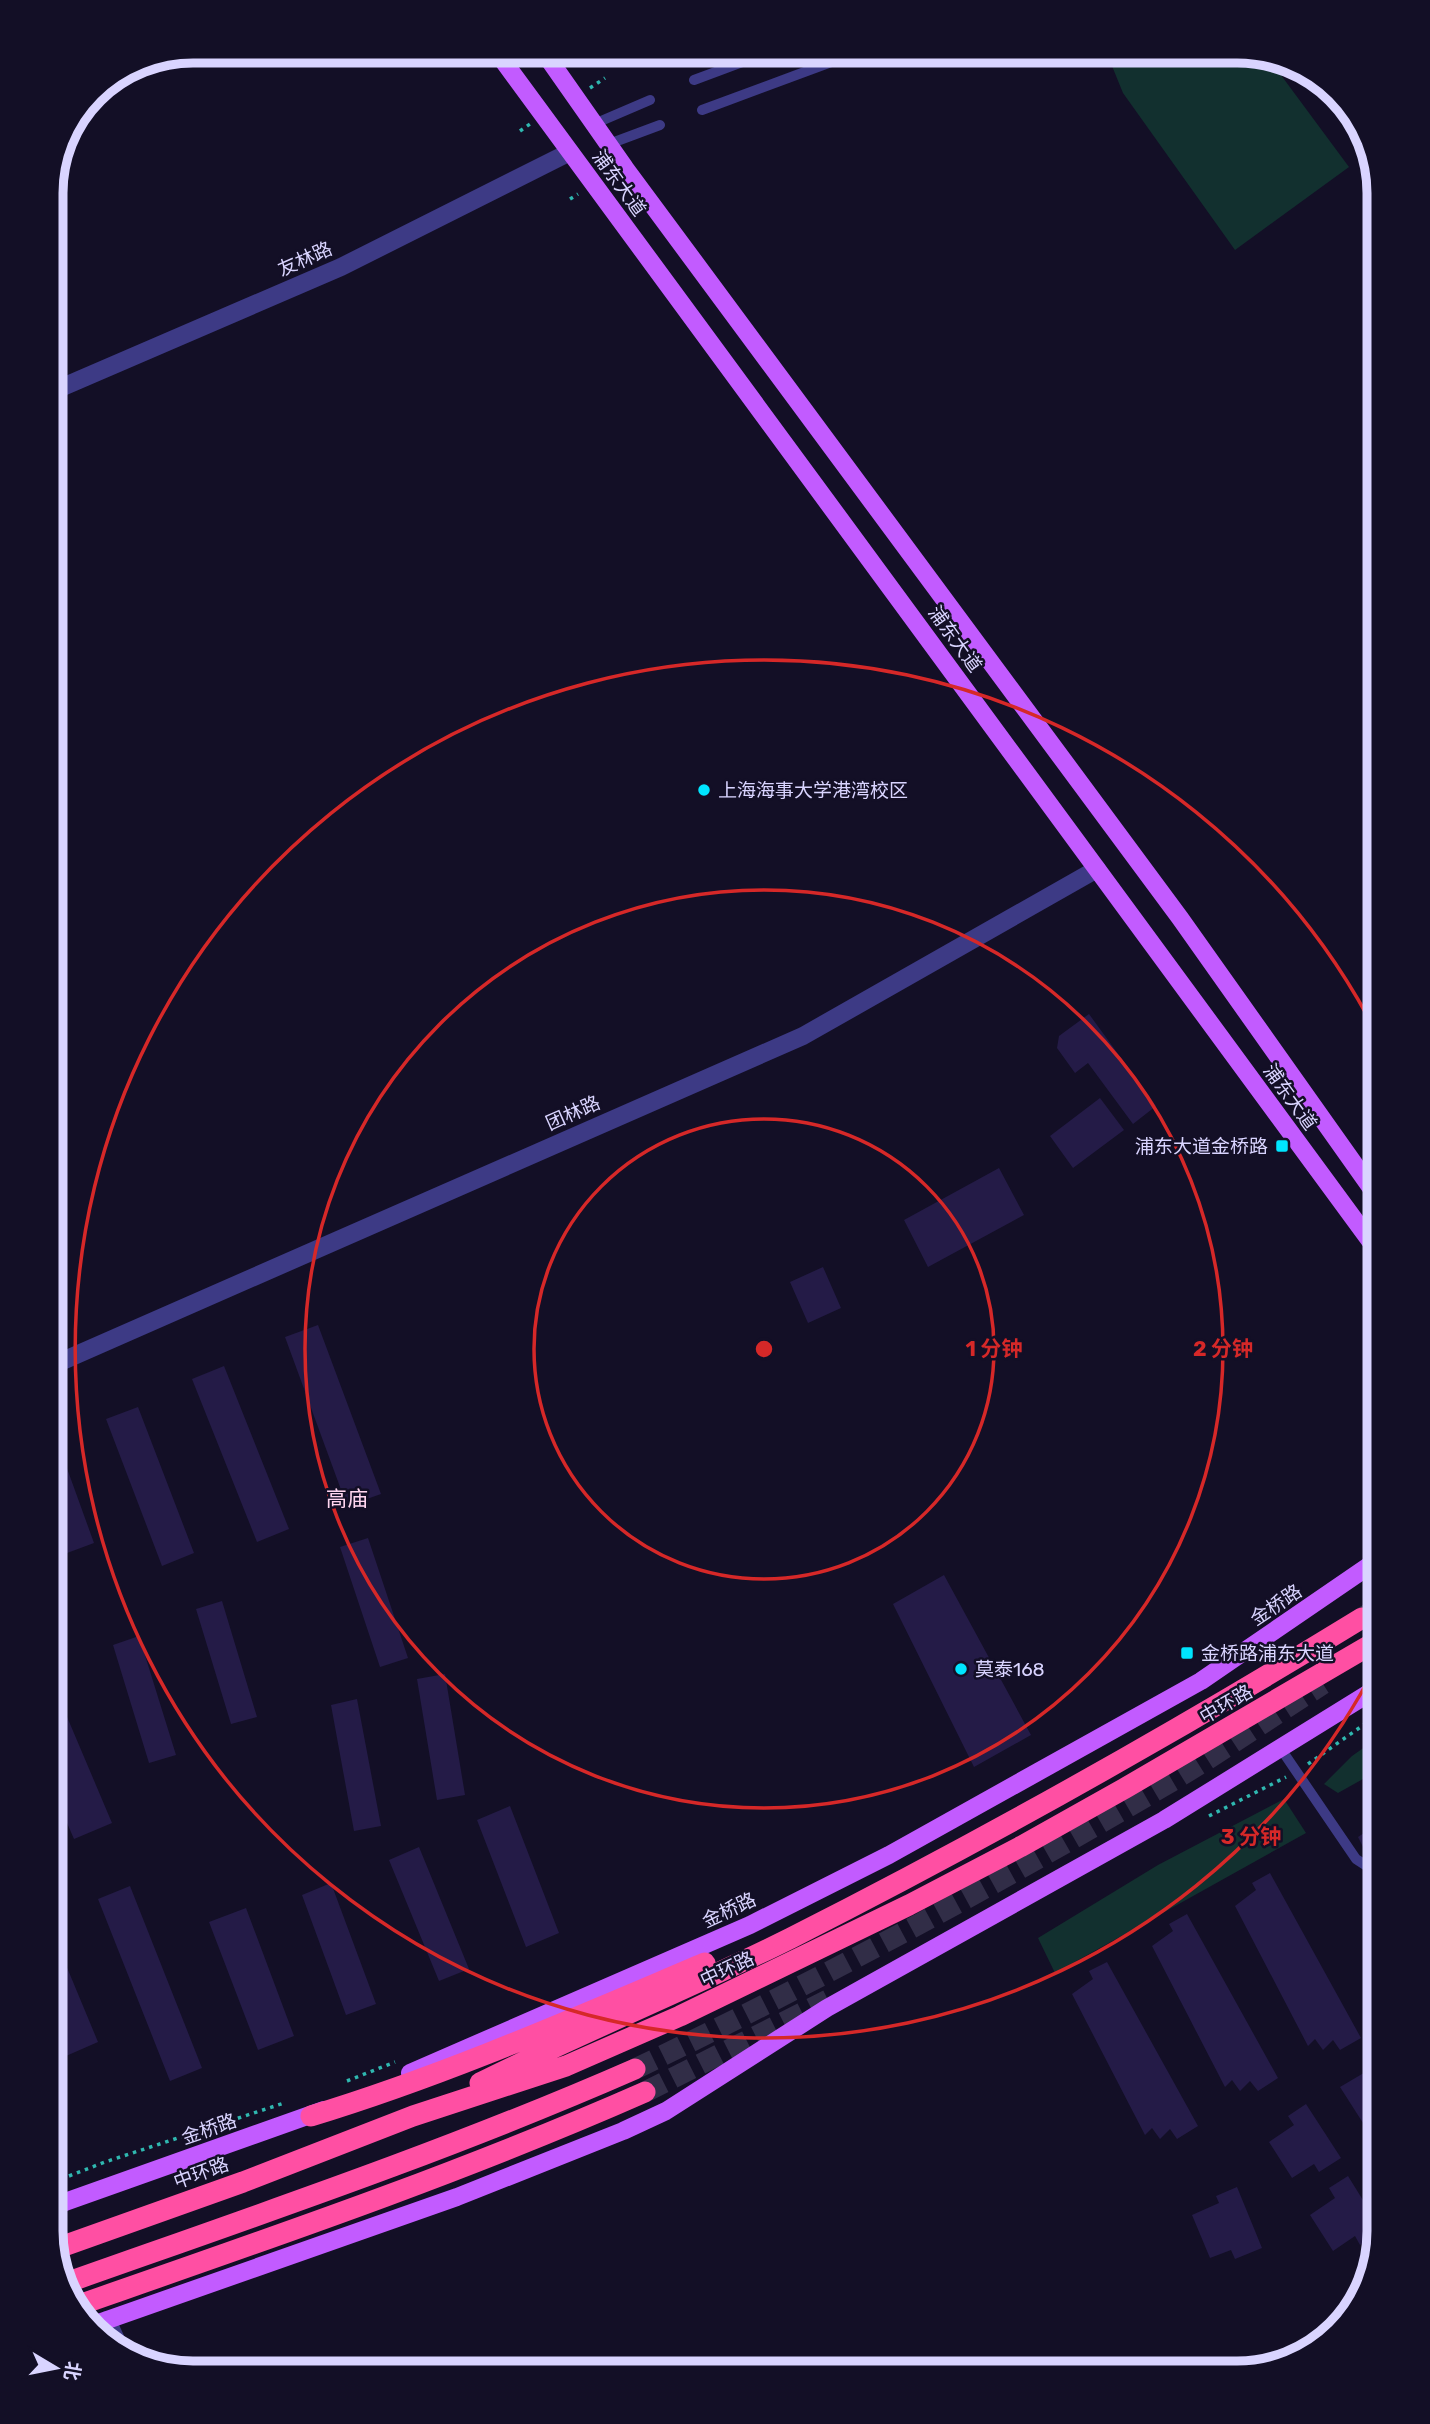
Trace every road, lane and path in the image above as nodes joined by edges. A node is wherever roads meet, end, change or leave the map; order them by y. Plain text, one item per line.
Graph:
1 (505, 63) edge
2 (551, 63) edge
3 (740, 63) edge
4 (829, 63) edge
5 (694, 80) dead end
6 (650, 100) dead end
7 (702, 110) dead end
8 (594, 124) junction
9 (660, 125) dead end
10 (609, 144) junction
11 (570, 152) junction
12 (63, 387) edge
13 (1097, 869) junction
14 (1367, 1182) edge
15 (1367, 1237) edge
16 (63, 1361) edge
17 (1367, 1567) edge
18 (1362, 1618) tunnel mouth
19 (1367, 1647) edge
20 (1367, 1695) edge
21 (1281, 1749) junction
22 (1367, 1866) edge
23 (898, 1883) junction
24 (404, 2058) dead end
25 (635, 2069) tunnel mouth
26 (342, 2084) dead end
27 (645, 2092) tunnel mouth
28 (289, 2101) dead end
29 (311, 2116) junction
30 (413, 2116) junction
31 (63, 2178) edge
32 (63, 2202) edge
33 (64, 2246) edge
34 (73, 2280) edge
35 (85, 2303) edge
36 (100, 2323) edge

1 - 11 main road, 浦东大道
2 - 8 main road, 浦东大道
3 - 5 lane
4 - 7 lane
6 - 8 lane
8 - 10 main road, 浦东大道
9 - 10 lane
10 - 14 main road, 浦东大道
11 - 12 street, 友林路
11 - 13 main road, 浦东大道
13 - 15 main road, 浦东大道
13 - 16 street, 团林路
17 - 29 main road, 金桥路
18 - 23 highway
19 - 30 highway, 中环路
20 - 21 main road
21 - 22 lane
21 - 36 main road
23 - 29 highway
23 - 30 highway
24 - 26 path
25 - 34 highway
27 - 35 highway
28 - 31 path
29 - 32 main road, 金桥路
30 - 33 highway, 中环路

